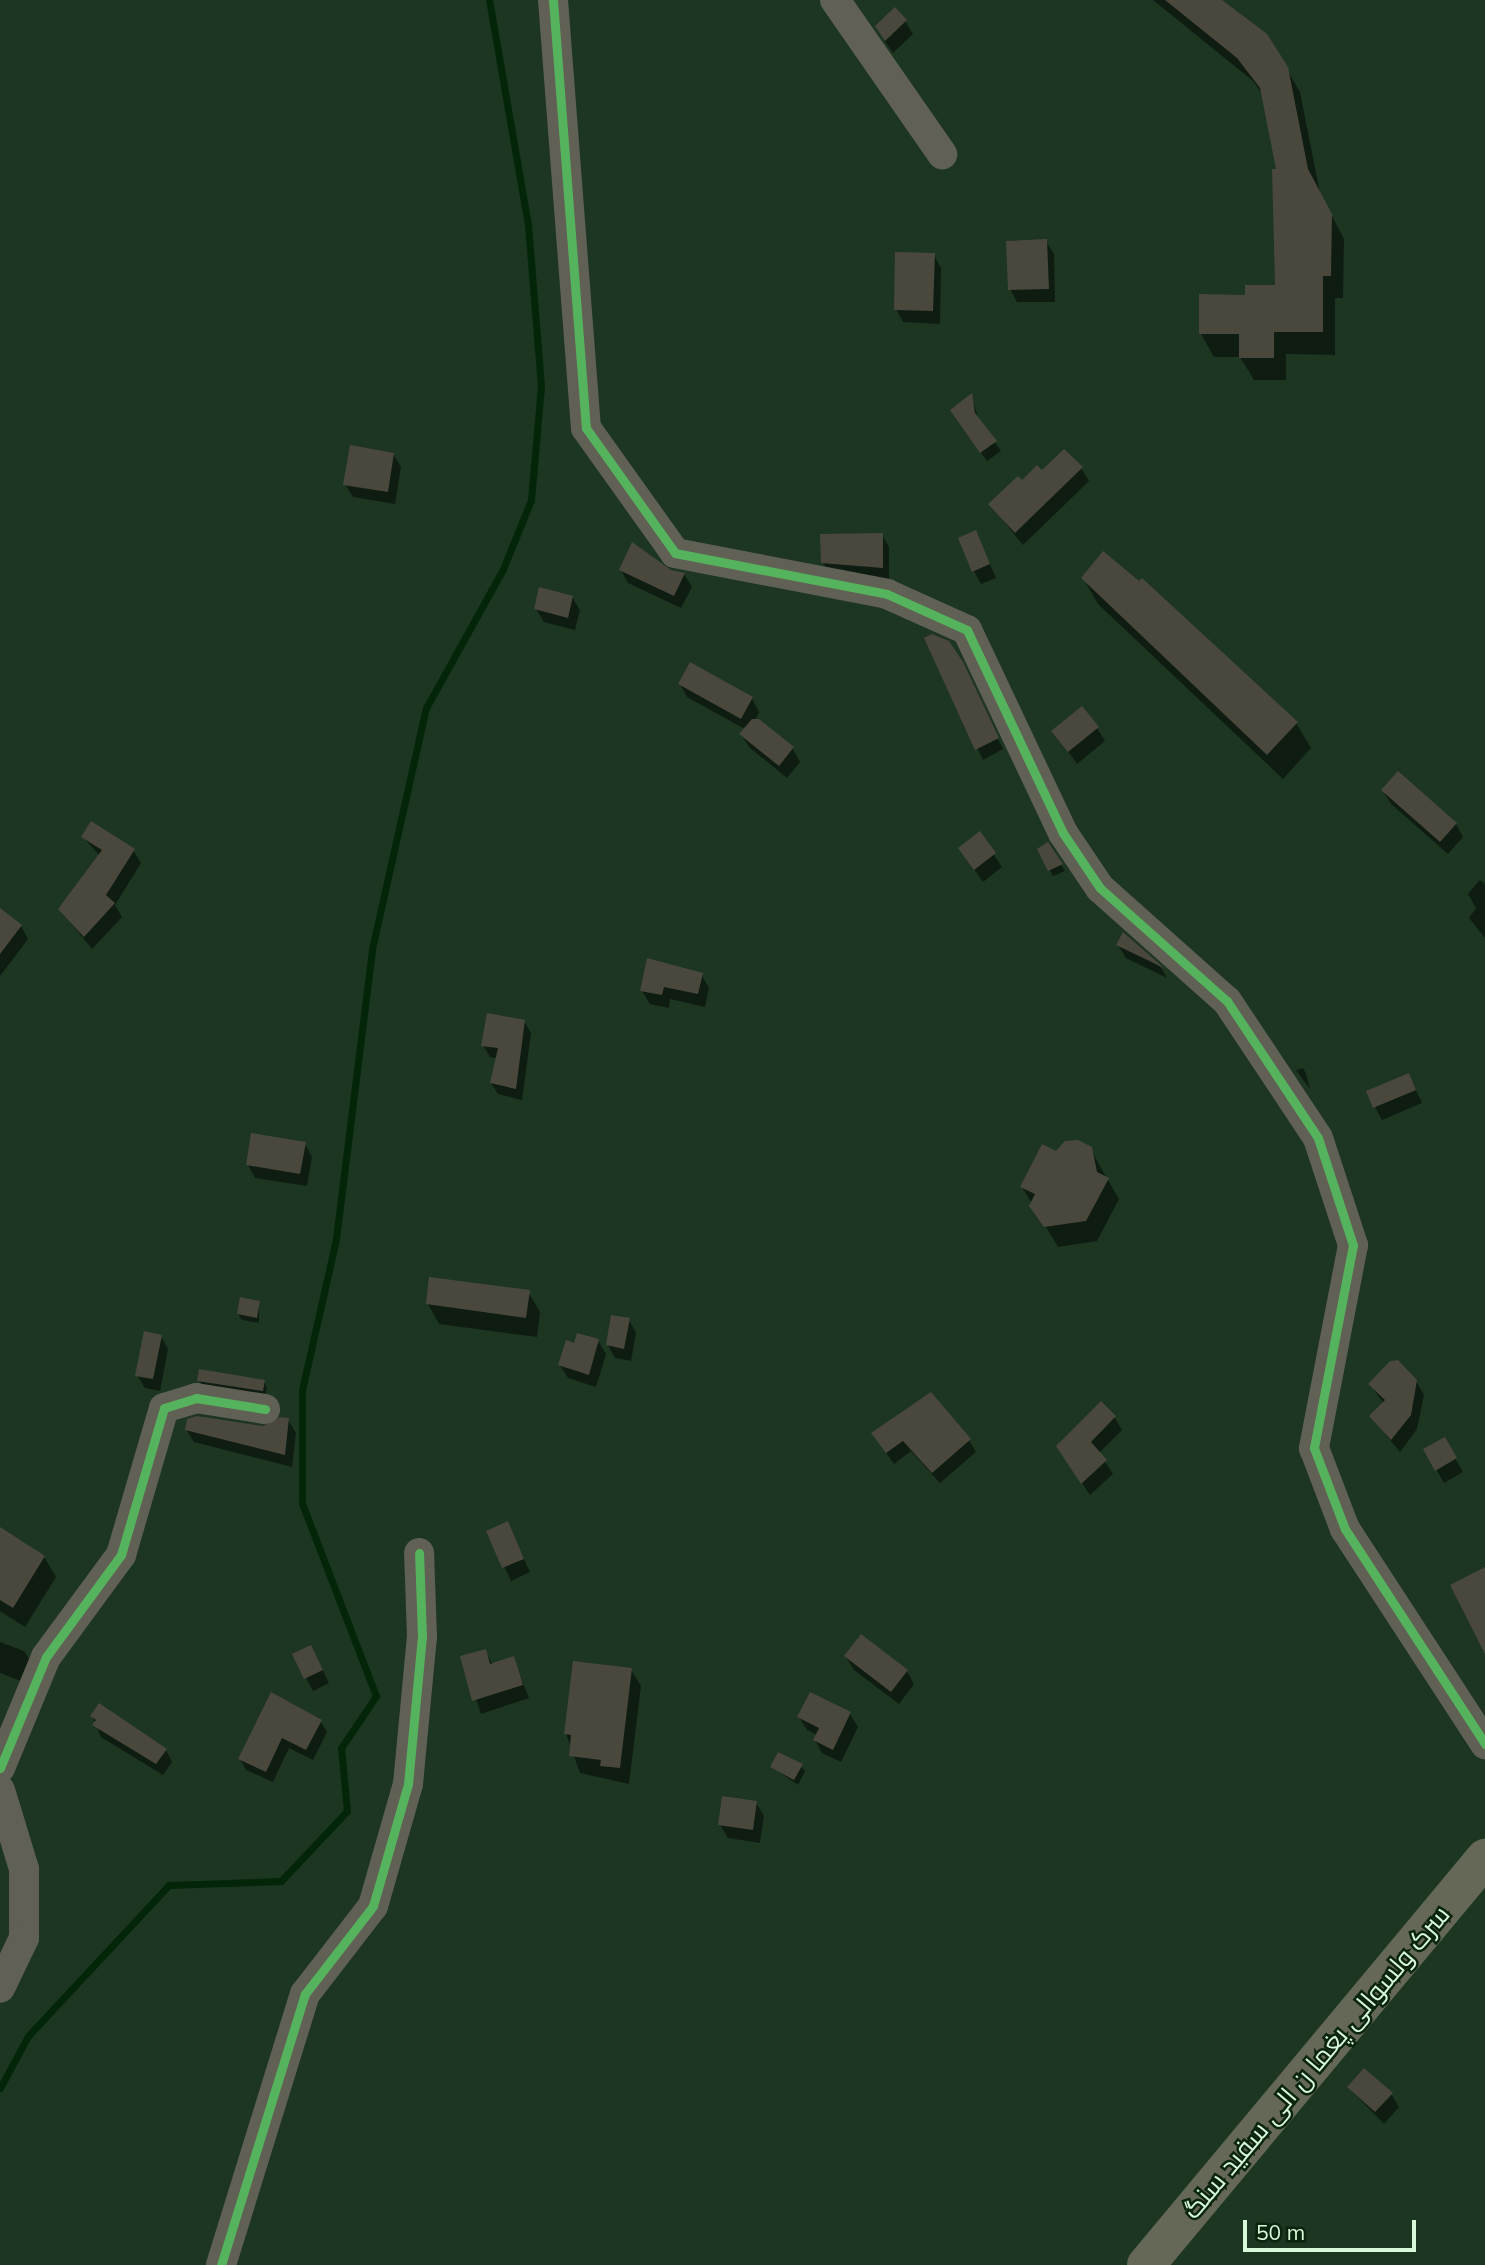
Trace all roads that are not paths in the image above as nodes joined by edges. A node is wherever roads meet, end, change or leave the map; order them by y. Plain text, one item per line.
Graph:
1 (553, 0) edge
2 (835, 0) edge
3 (942, 154) dead end
4 (265, 1409) dead end
5 (419, 1553) dead end
6 (1485, 1744) edge
7 (0, 1768) edge
8 (0, 1790) edge
9 (1485, 1858) edge
10 (0, 1988) edge
11 (222, 2265) edge
12 (1146, 2265) edge

1 - 6 street
2 - 3 street
4 - 7 street
5 - 11 street
8 - 10 street
9 - 12 main road, سرک ولسوالی پغما ن الی سفید سنگ

